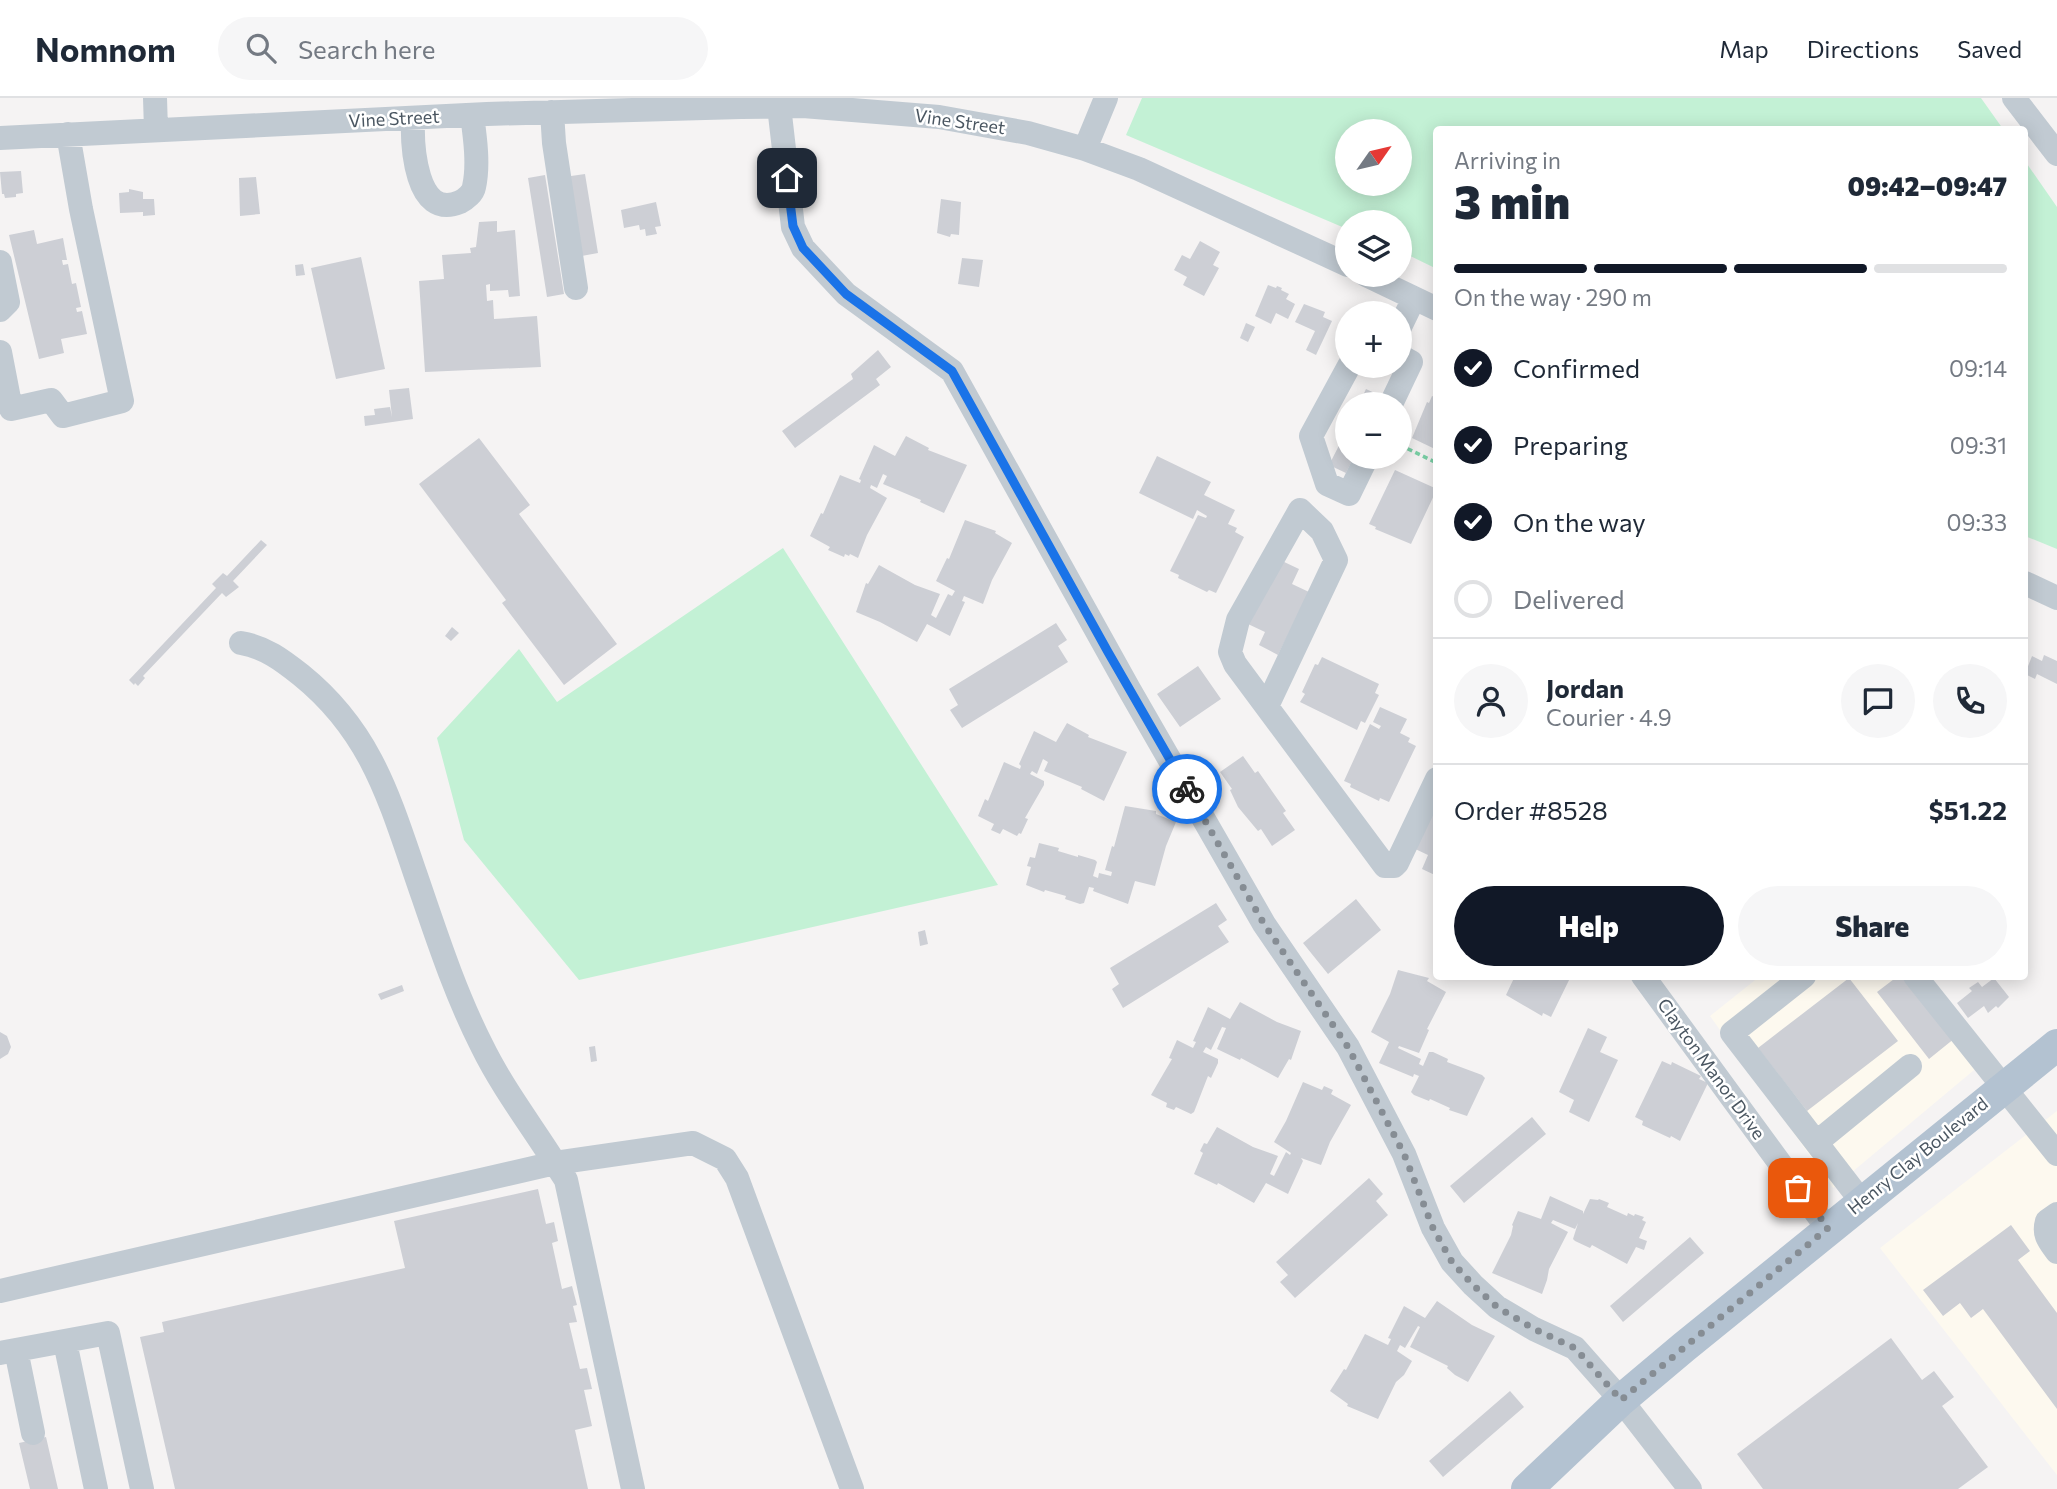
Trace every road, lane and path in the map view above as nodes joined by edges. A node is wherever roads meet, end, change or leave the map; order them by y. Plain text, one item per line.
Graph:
1 (155, 98) edge
2 (1106, 98) edge
3 (2014, 98) edge
4 (779, 106) junction
5 (482, 109) edge
6 (552, 113) junction
7 (413, 118) junction
8 (156, 130) junction
9 (68, 134) junction
10 (0, 138) edge
11 (1085, 149) junction
12 (2057, 154) edge
13 (1335, 259) edge
14 (0, 262) edge
15 (1391, 287) edge
16 (576, 288) dead end
17 (1414, 298) junction
18 (1412, 302) edge
19 (1433, 307) edge
20 (0, 310) edge
21 (0, 354) edge
22 (1342, 378) edge
23 (1412, 451) edge
24 (1433, 461) edge
25 (1361, 469) edge
26 (2028, 584) edge
27 (2057, 598) edge
28 (241, 643) dead end
29 (1267, 706) junction
30 (1433, 788) edge
31 (1646, 980) edge
32 (1799, 980) edge
33 (1918, 980) edge
34 (2057, 1045) edge
35 (1910, 1066) dead end
36 (2003, 1087) junction
37 (1817, 1142) junction
38 (2055, 1146) edge
39 (555, 1163) junction
40 (1861, 1202) junction
41 (2057, 1213) edge
42 (1828, 1228) junction
43 (2057, 1252) edge
44 (0, 1291) edge
45 (65, 1342) junction
46 (8, 1352) edge
47 (1621, 1400) junction
48 (33, 1433) dead end
49 (96, 1489) edge
50 (142, 1489) edge
51 (633, 1489) edge
52 (852, 1489) edge
53 (1527, 1489) edge
54 (1690, 1489) edge

1 - 8 street
2 - 11 street
3 - 12 street
4 - 6 street, Vine Street
4 - 11 street, Vine Street
4 - 47 street
5 - 6 street, Vine Street
5 - 7 street, Vine Street
5 - 7 street
6 - 16 street
7 - 8 street, Vine Street
8 - 9 street, Vine Street
9 - 10 street, Vine Street
9 - 21 street
11 - 13 street, Vine Street
14 - 20 street
15 - 17 street
17 - 18 street
17 - 19 street
22 - 25 street
23 - 24 path
26 - 27 street
28 - 39 street
29 - 29 street
29 - 30 street
31 - 42 street, Clayton Manor Drive
32 - 37 street
33 - 36 street
34 - 36 main road, Henry Clay Boulevard
35 - 37 street
36 - 38 street
36 - 40 main road, Henry Clay Boulevard
37 - 40 street
39 - 44 street
39 - 51 street
39 - 52 street
40 - 42 main road, Henry Clay Boulevard
41 - 43 street
42 - 47 main road, Henry Clay Boulevard
45 - 46 street
45 - 49 street
45 - 50 street
46 - 48 street
47 - 53 main road, Henry Clay Boulevard
47 - 54 street

